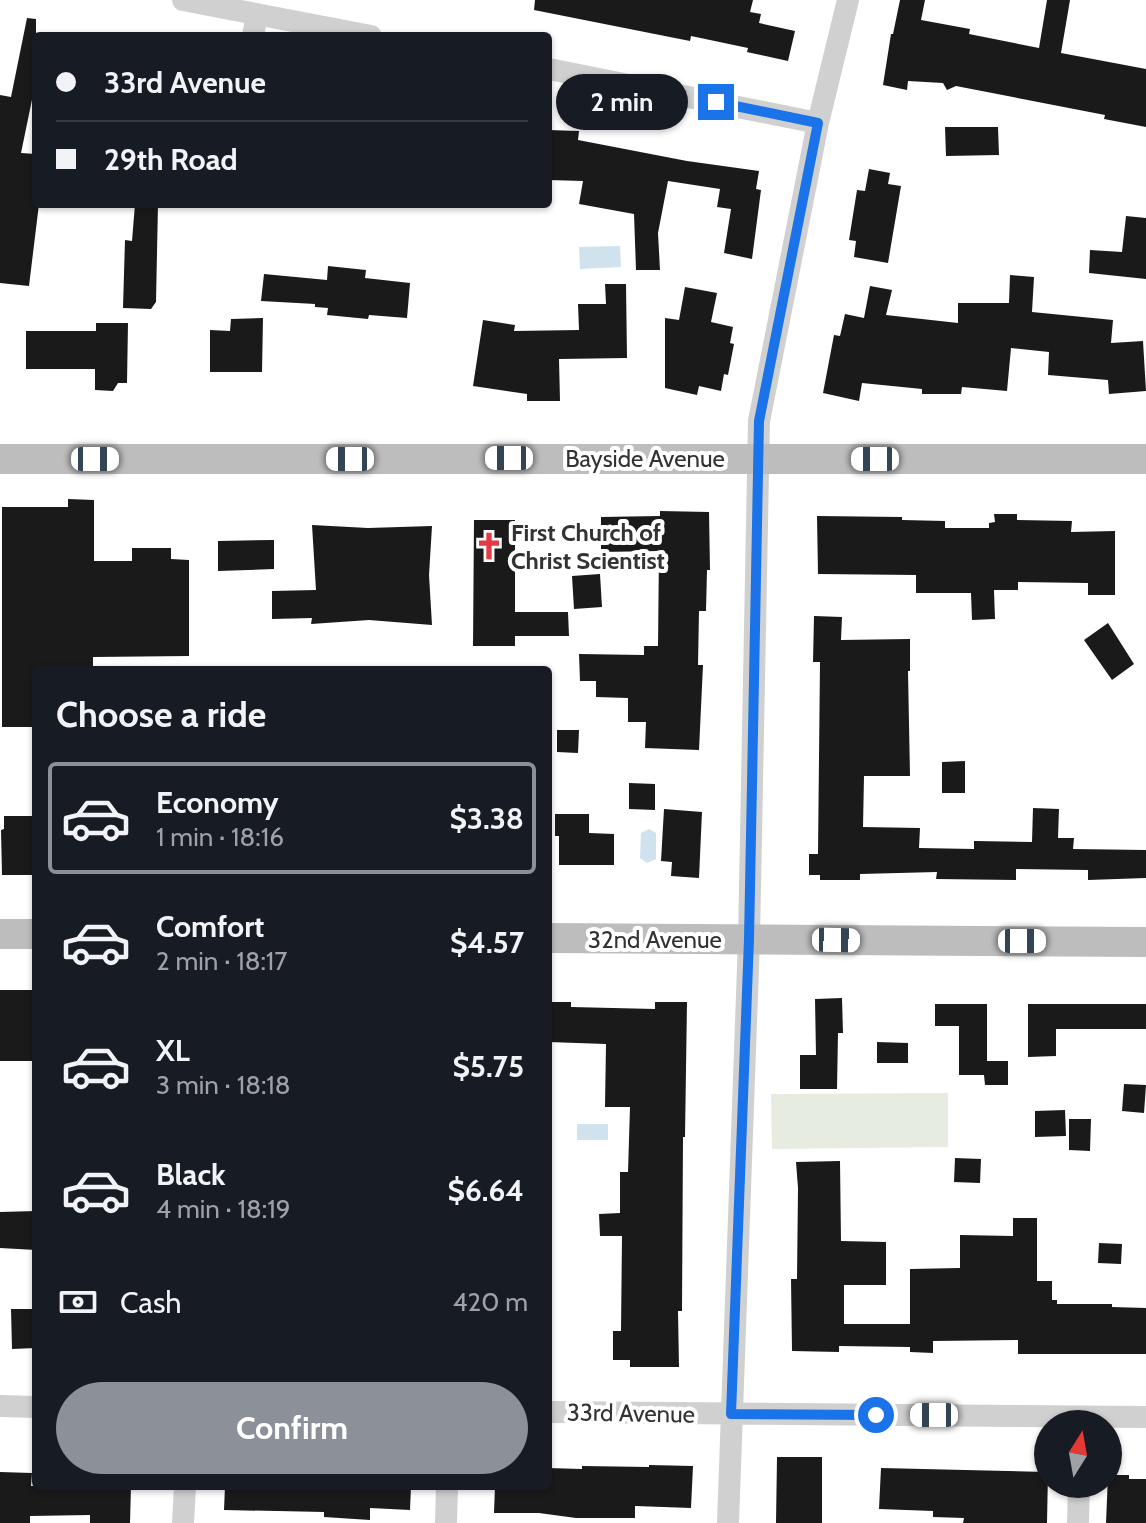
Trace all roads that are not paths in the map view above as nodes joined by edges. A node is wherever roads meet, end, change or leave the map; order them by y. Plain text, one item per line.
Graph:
1 (183, 0) edge
2 (848, 0) edge
3 (255, 25) edge
4 (329, 32) edge
5 (552, 71) edge
6 (818, 123) junction
7 (758, 458) junction
8 (0, 459) edge
9 (1146, 459) edge
10 (0, 934) edge
11 (32, 934) edge
12 (552, 938) edge
13 (749, 939) junction
14 (1146, 942) edge
15 (0, 1406) edge
16 (32, 1407) edge
17 (552, 1412) edge
18 (731, 1414) junction
19 (1146, 1417) edge
20 (1122, 1418) edge
21 (1034, 1419) edge
22 (185, 1490) edge
23 (447, 1490) edge
24 (1079, 1498) edge
25 (183, 1523) edge
26 (446, 1523) edge
27 (728, 1523) edge
28 (1078, 1523) edge

1 - 3 street
2 - 6 street
3 - 4 street
5 - 6 street
6 - 7 street
7 - 8 street, Bayside Avenue
7 - 9 street, Bayside Avenue
7 - 13 street
10 - 11 street
12 - 13 street, 32nd Avenue
13 - 14 street, 32nd Avenue
13 - 18 street
15 - 16 street
17 - 18 street, 33rd Avenue
18 - 21 street, 33rd Avenue
18 - 27 street
19 - 20 street, 33rd Avenue
22 - 25 street
23 - 26 street
24 - 28 street

